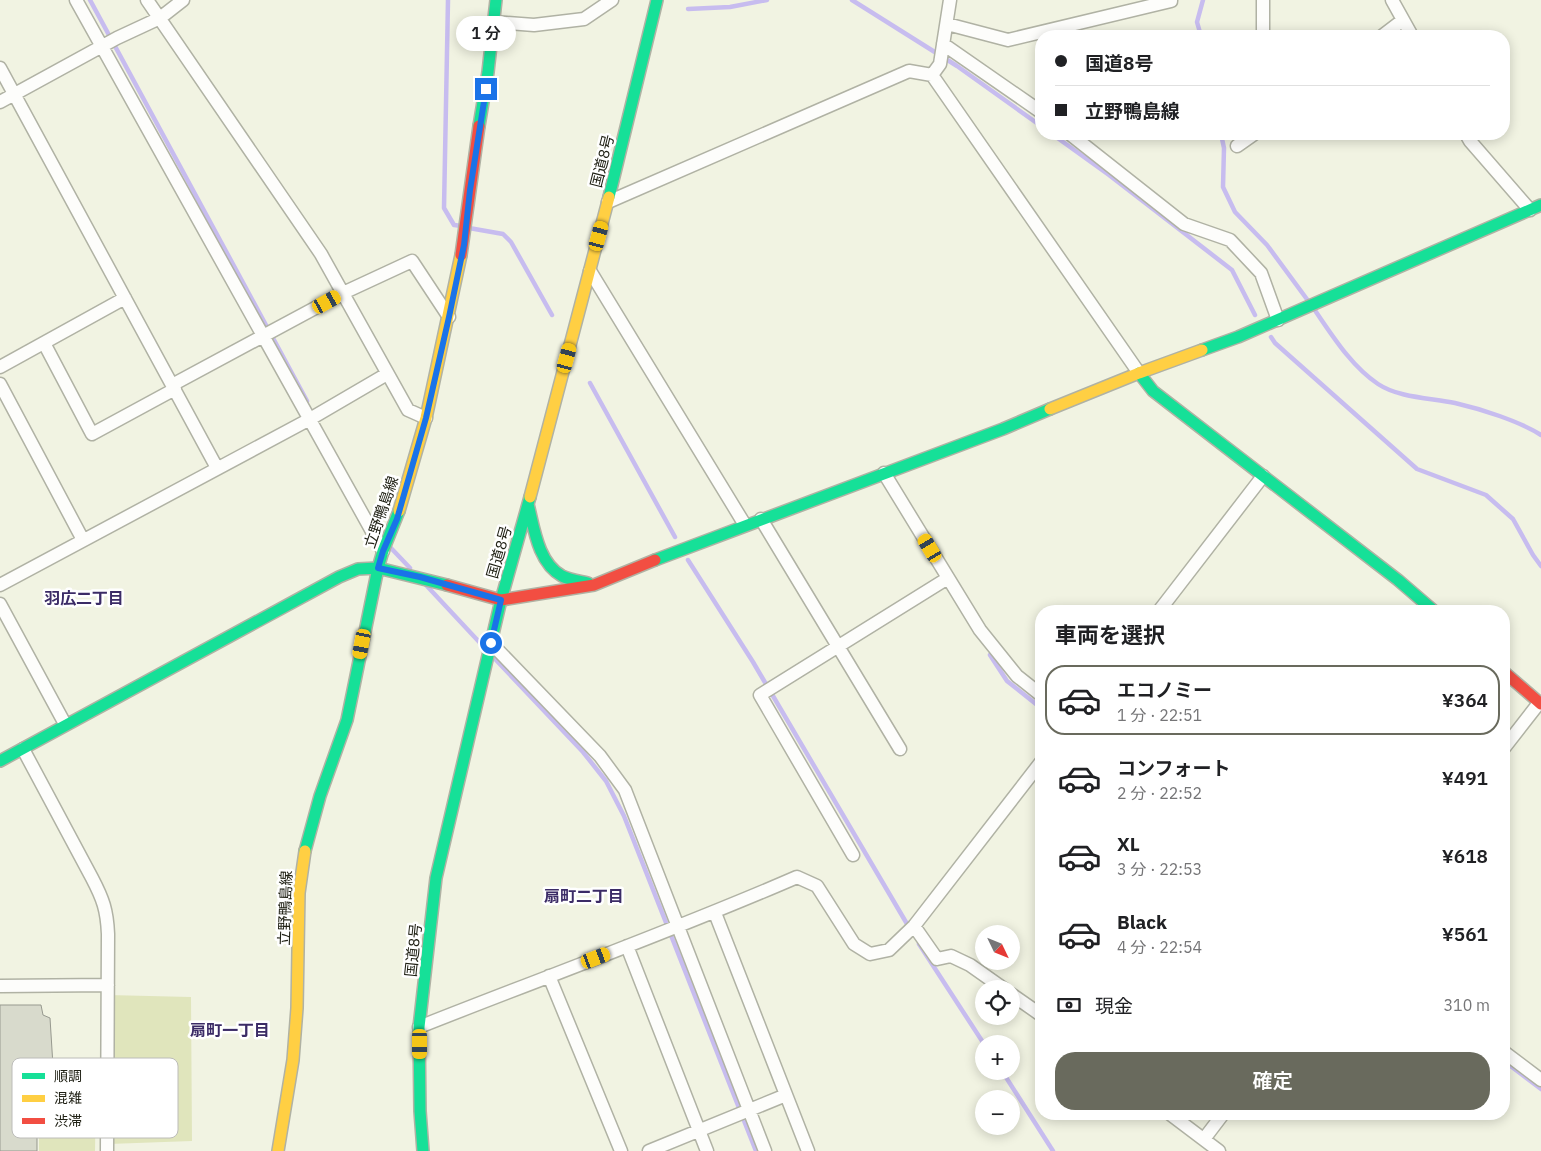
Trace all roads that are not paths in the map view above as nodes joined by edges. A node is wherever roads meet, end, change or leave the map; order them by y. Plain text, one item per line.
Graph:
1 (76, 0) edge
2 (147, 0) edge
3 (184, 0) edge
4 (496, 0) edge
5 (612, 0) edge
6 (656, 0) edge
7 (950, 0) edge
8 (1171, 0) edge
9 (1392, 0) edge
10 (1265, 2) edge
11 (160, 18) junction
12 (1403, 20) junction
13 (494, 22) junction
14 (947, 24) junction
15 (1050, 30) edge
16 (1263, 30) edge
17 (1390, 30) edge
18 (1409, 30) edge
19 (1035, 34) edge
20 (109, 43) junction
21 (943, 44) junction
22 (0, 68) edge
23 (932, 76) junction
24 (14, 94) junction
25 (0, 102) edge
26 (1035, 108) edge
27 (1078, 140) edge
28 (1246, 140) edge
29 (1469, 140) edge
30 (1237, 146) dead end
31 (608, 202) junction
32 (1535, 208) edge
33 (590, 270) junction
34 (343, 293) junction
35 (125, 298) junction
36 (449, 317) junction
37 (1278, 320) junction
38 (269, 333) junction
39 (44, 342) junction
40 (0, 367) edge
41 (387, 374) junction
42 (1139, 374) junction
43 (0, 384) edge
44 (173, 387) junction
45 (314, 416) junction
46 (426, 418) junction
47 (217, 468) junction
48 (884, 473) junction
49 (1263, 476) junction
50 (528, 503) junction
51 (761, 519) junction
52 (745, 525) junction
53 (83, 540) junction
54 (383, 551) junction
55 (378, 568) junction
56 (948, 578) junction
57 (0, 585) edge
58 (594, 585) junction
59 (501, 600) junction
60 (0, 604) edge
61 (1163, 605) edge
62 (1427, 605) edge
63 (491, 643) junction
64 (839, 647) junction
65 (1510, 677) edge
66 (1035, 690) edge
67 (1540, 703) edge
68 (65, 724) junction
69 (1510, 740) edge
70 (22, 749) junction
71 (900, 749) dead end
72 (0, 761) edge
73 (1035, 770) edge
74 (853, 854) dead end
75 (715, 913) junction
76 (914, 926) junction
77 (678, 927) junction
78 (627, 946) junction
79 (549, 976) junction
80 (991, 980) edge
81 (108, 985) junction
82 (0, 986) edge
83 (1020, 1000) edge
84 (1035, 1011) edge
85 (420, 1027) junction
86 (1510, 1057) edge
87 (108, 1058) edge
88 (1541, 1080) edge
89 (786, 1095) junction
90 (749, 1111) junction
91 (1178, 1120) edge
92 (1218, 1120) edge
93 (699, 1131) junction
94 (107, 1138) edge
95 (1204, 1139) junction
96 (107, 1151) edge
97 (278, 1151) edge
98 (423, 1151) edge
99 (621, 1151) edge
100 (649, 1151) edge
101 (707, 1151) edge
102 (765, 1151) edge
103 (808, 1151) edge
104 (1219, 1151) edge

1 - 20 street
2 - 11 street
3 - 11 street
4 - 13 main road, 立野鴨島線
5 - 13 street
6 - 31 main road, 国道8号
7 - 14 street
8 - 15 street
9 - 12 street
10 - 16 street
11 - 20 street
11 - 34 street
12 - 17 street
12 - 18 street
13 - 36 main road, 立野鴨島線
14 - 19 street
14 - 21 street
20 - 24 street
20 - 38 street
21 - 23 street
21 - 26 street
22 - 24 street
23 - 31 street
23 - 42 street
24 - 25 street
24 - 35 street
27 - 37 street
28 - 30 street
29 - 32 street
31 - 33 main road, 国道8号
32 - 37 main road
33 - 50 main road, 国道8号
33 - 52 street
34 - 36 street
34 - 38 street
34 - 41 street
35 - 39 street
35 - 44 street
36 - 46 main road, 立野鴨島線
37 - 42 main road
38 - 44 street
38 - 45 street
39 - 40 street
39 - 44 street
41 - 45 street
41 - 46 street
42 - 48 main road
42 - 49 main road
43 - 53 street
44 - 47 street
45 - 47 street
45 - 54 street
46 - 54 main road, 立野鴨島線
47 - 53 street
48 - 51 main road
48 - 56 street
49 - 61 street
49 - 62 main road
50 - 58 main road
50 - 59 main road, 国道8号
51 - 52 main road
51 - 64 street
52 - 58 main road
53 - 57 street
54 - 55 main road, 立野鴨島線
55 - 59 main road
55 - 68 main road
55 - 97 main road, 立野鴨島線
56 - 64 street
56 - 66 street
58 - 59 main road
59 - 63 main road, 国道8号
60 - 68 street
63 - 77 street
63 - 85 main road, 国道8号
64 - 71 street
64 - 74 street
65 - 67 main road
67 - 69 street
68 - 70 main road
70 - 72 main road
70 - 81 street
73 - 76 street
75 - 76 street
75 - 77 street
75 - 89 street
76 - 80 street
77 - 78 street
77 - 90 street
78 - 79 street
78 - 93 street
79 - 85 street
79 - 99 street
81 - 82 street
81 - 87 street
83 - 84 street
85 - 98 main road, 国道8号
86 - 88 street
89 - 90 street
89 - 103 street
90 - 93 street
90 - 102 street
91 - 95 street
92 - 95 street
93 - 100 street
93 - 101 street
94 - 96 street
95 - 104 street

